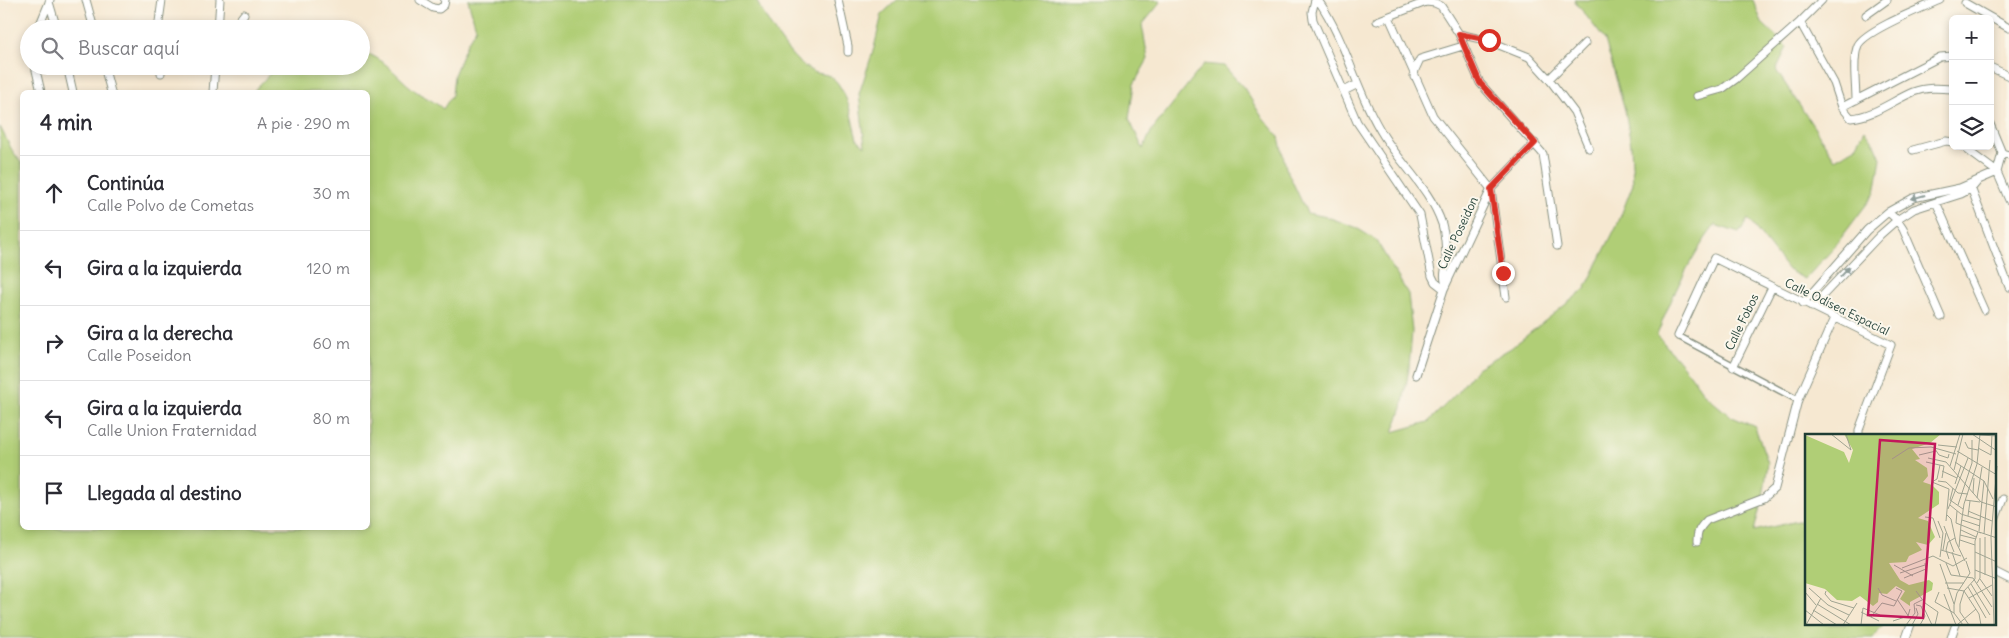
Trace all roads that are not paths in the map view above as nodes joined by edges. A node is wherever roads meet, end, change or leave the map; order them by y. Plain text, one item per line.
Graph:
1 (86, 0) edge
2 (162, 0) edge
3 (220, 0) edge
4 (420, 0) edge
5 (444, 0) edge
6 (838, 0) edge
7 (1317, 0) edge
8 (1822, 0) edge
9 (1887, 0) edge
10 (1940, 0) edge
11 (49, 1) edge
12 (1965, 3) dead end
13 (244, 14) dead end
14 (1866, 15) dead end
15 (1389, 17) junction
16 (42, 20) edge
17 (54, 20) edge
18 (92, 20) edge
19 (159, 20) edge
20 (218, 20) edge
21 (239, 20) edge
22 (1376, 21) dead end
23 (1800, 22) junction
24 (2009, 28) edge
25 (1459, 34) junction
26 (1586, 43) dead end
27 (1463, 46) junction
28 (848, 52) dead end
29 (1949, 56) edge
30 (1994, 69) edge
31 (37, 75) edge
32 (69, 75) edge
33 (106, 75) edge
34 (214, 75) edge
35 (2009, 76) edge
36 (1414, 77) junction
37 (1550, 79) junction
38 (1358, 84) junction
39 (1949, 89) edge
40 (41, 90) edge
41 (73, 90) edge
42 (110, 90) edge
43 (213, 90) edge
44 (1344, 91) junction
45 (1697, 96) dead end
46 (1856, 100) junction
47 (1842, 107) junction
48 (1994, 132) edge
49 (1949, 141) edge
50 (1535, 143) junction
51 (1589, 148) dead end
52 (1913, 150) dead end
53 (1967, 150) edge
54 (2005, 154) edge
55 (1997, 172) junction
56 (1973, 184) junction
57 (1491, 189) junction
58 (2009, 200) edge
59 (1936, 202) junction
60 (1888, 212) junction
61 (1897, 220) junction
62 (1557, 246) dead end
63 (1445, 287) junction
64 (1772, 287) junction
65 (2009, 287) edge
66 (1506, 296) dead end
67 (1803, 303) junction
68 (1812, 307) junction
69 (1984, 310) dead end
70 (1941, 317) dead end
71 (1834, 318) junction
72 (1678, 336) joint
73 (1734, 367) junction
74 (1416, 375) dead end
75 (1798, 400) junction
76 (1859, 434) edge
77 (2003, 499) dead end
78 (1996, 517) edge
79 (1698, 542) dead end
80 (1996, 573) edge
81 (2009, 580) edge
82 (1910, 626) edge
83 (1955, 626) edge
84 (1906, 638) edge
85 (1951, 638) edge

1 - 18 street
2 - 19 street
3 - 20 street
4 - 5 street
6 - 28 street
7 - 38 street
7 - 44 street
8 - 23 street
9 - 14 street
10 - 46 street
11 - 16 street
11 - 17 street
12 - 24 street
13 - 21 street
15 - 22 street
15 - 25 street
15 - 36 street
23 - 45 street
23 - 47 street
25 - 27 street
25 - 37 street
26 - 37 street
27 - 36 street
27 - 50 street
29 - 46 street
30 - 35 street
31 - 40 street
32 - 41 street
33 - 42 street
34 - 43 street
36 - 57 street
37 - 51 street
38 - 44 street
38 - 63 street
39 - 47 street
44 - 63 street
46 - 47 street
48 - 54 street
49 - 52 street
50 - 57 street, Calle Poseidon
50 - 62 street
53 - 55 street
54 - 55 street
55 - 56 street
55 - 58 street
56 - 59 street
56 -> 60 street
56 - 65 street
57 - 63 street, Calle Poseidon
57 - 66 street
59 - 61 street
59 - 69 street
60 - 61 street
60 - 67 street
68 -> 61 street
61 - 70 street
63 - 74 street
64 - 67 street, Calle Odísea Espacial
64 - 72 street, Calle Odísea Espacial
64 - 73 street, Calle Fobos
67 - 68 street, Calle Odísea Espacial
68 - 71 street, Calle Odísea Espacial
71 - 75 street
71 - 76 street, Calle Odísea Espacial
72 - 73 street
73 - 75 street
75 - 79 street
77 - 78 street
80 - 81 street
82 - 84 street
83 - 85 street

